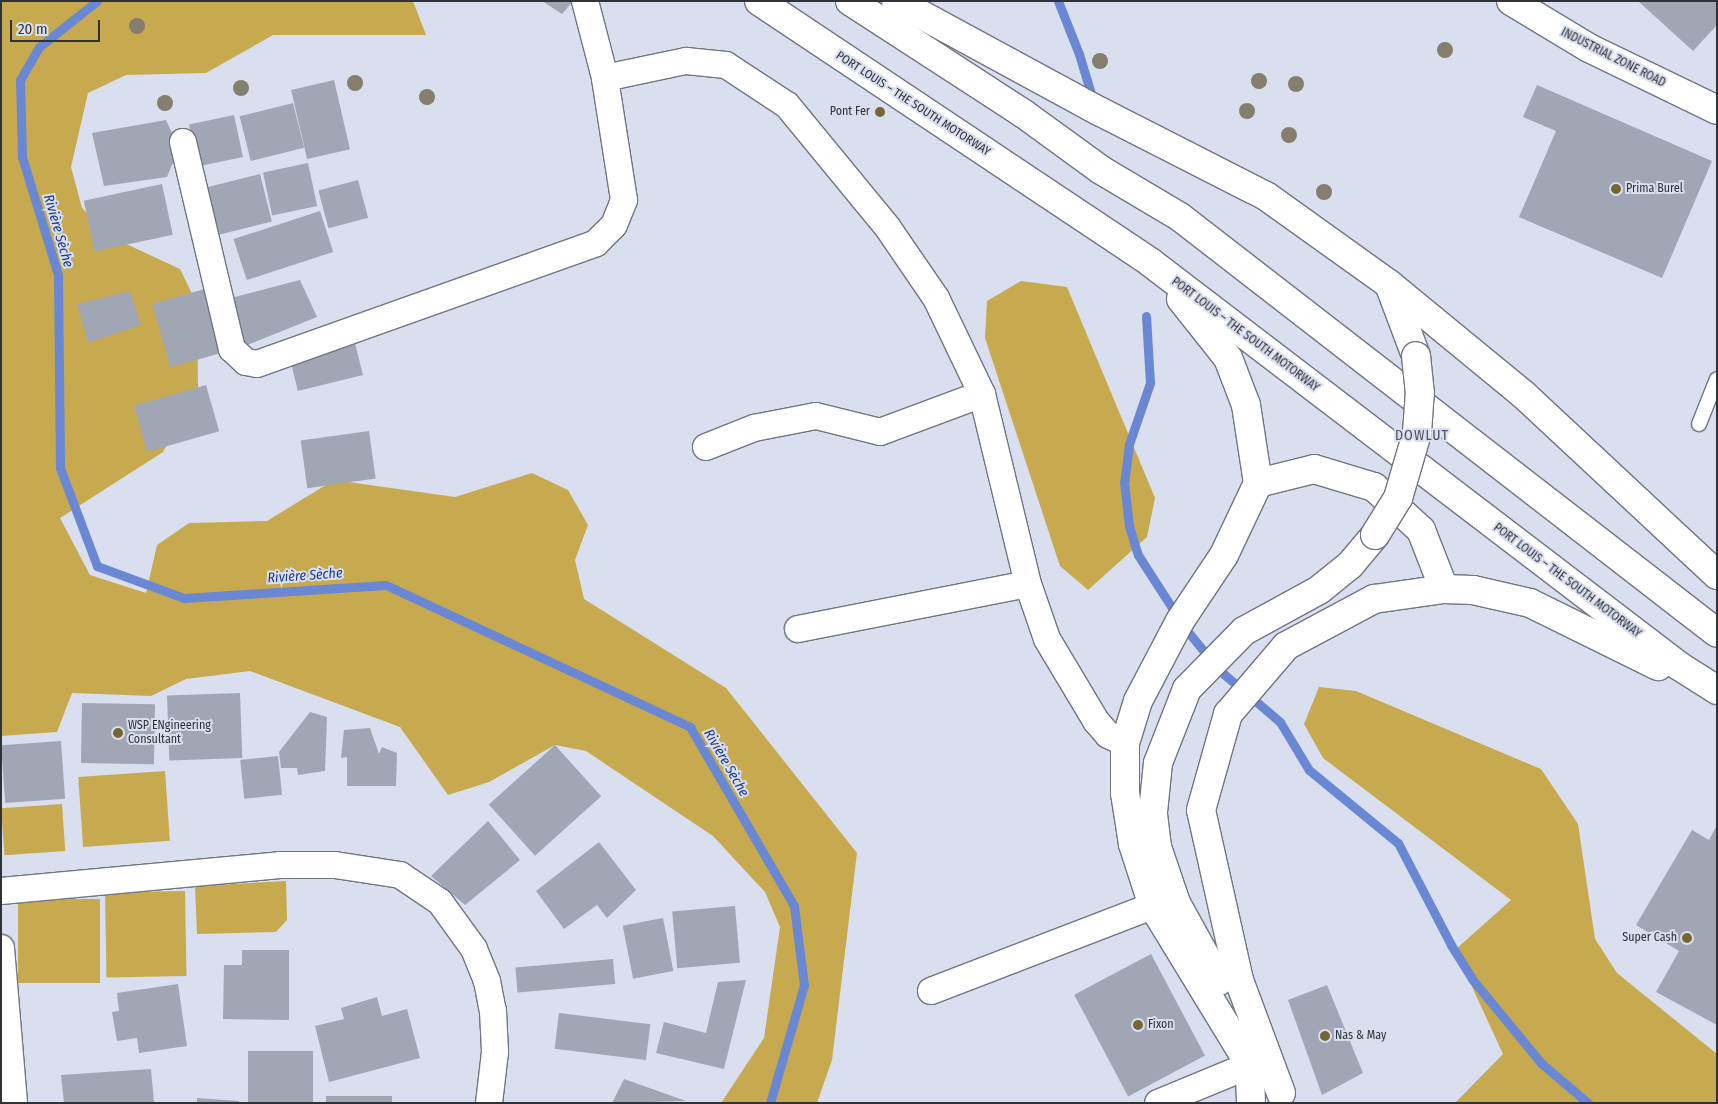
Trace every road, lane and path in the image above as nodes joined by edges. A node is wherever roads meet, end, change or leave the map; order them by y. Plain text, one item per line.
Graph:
1 (585, 1) edge
2 (753, 1) edge
3 (759, 1) edge
4 (850, 1) edge
5 (896, 1) edge
6 (1511, 1) edge
7 (809, 36) junction
8 (605, 78) junction
9 (1717, 110) edge
10 (184, 142) dead end
11 (1150, 262) junction
12 (1389, 284) junction
13 (1717, 379) edge
14 (982, 394) junction
15 (1699, 424) dead end
16 (706, 447) dead end
17 (1258, 483) junction
18 (1717, 575) edge
19 (1028, 584) junction
20 (1444, 589) junction
21 (798, 629) dead end
22 (1717, 633) edge
23 (1717, 690) edge
24 (1717, 697) edge
25 (1125, 743) junction
26 (1, 891) edge
27 (1153, 906) junction
28 (1, 948) edge
29 (931, 991) dead end
30 (1250, 1065) junction
31 (1283, 1098) edge
32 (14, 1103) edge
33 (489, 1103) edge
34 (1158, 1103) edge
35 (1251, 1103) edge

1 - 8 street
2 - 7 main road
3 - 7 main road, PORT LOUIS – THE SOUTH MOTORWAY
4 - 22 main road
5 - 12 main road
6 - 9 main road, INDUSTRIAL ZONE ROAD
7 - 11 main road, PORT LOUIS – THE SOUTH MOTORWAY
8 - 10 street
8 - 14 street
11 - 17 main road
11 - 23 main road, PORT LOUIS – THE SOUTH MOTORWAY
12 - 18 main road
12 - 31 main road, bridge
13 - 15 lane
14 - 16 street
14 - 19 street
17 - 20 main road
17 - 25 main road
19 - 21 street
19 - 25 street
20 - 24 main road
20 - 31 main road
25 - 27 main road
26 - 33 street
27 - 29 street
27 - 30 main road
28 - 32 street
30 - 34 street
30 - 35 main road

